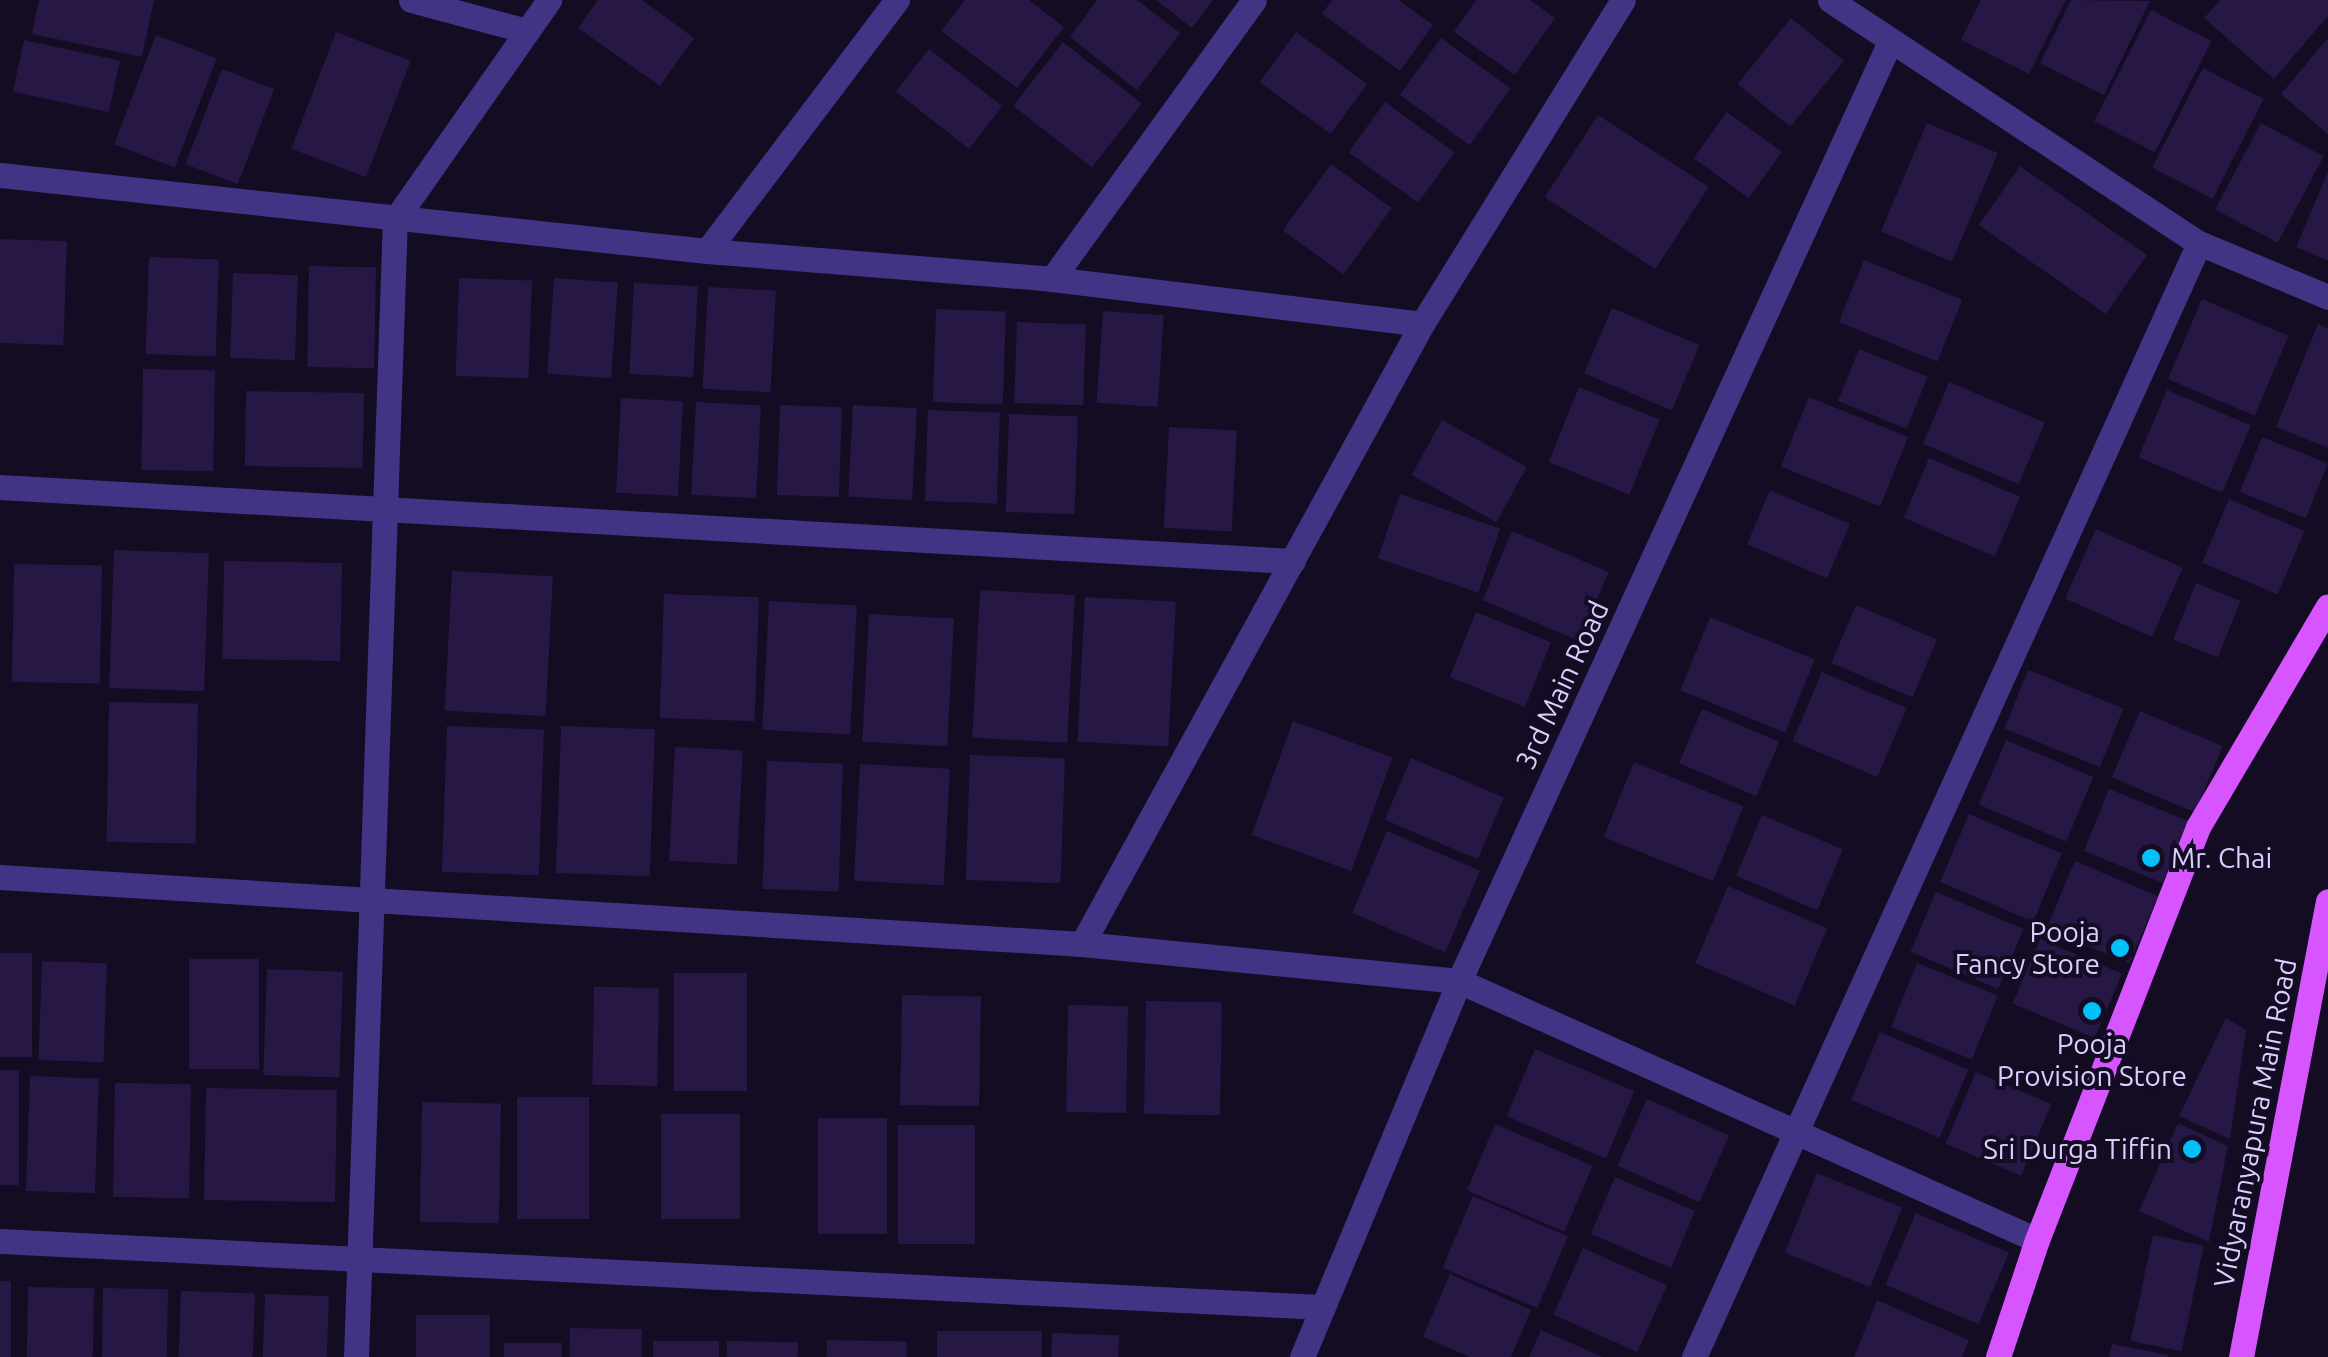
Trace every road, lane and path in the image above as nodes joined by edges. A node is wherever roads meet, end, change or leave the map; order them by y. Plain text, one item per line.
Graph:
1 (411, 0) edge
2 (549, 0) edge
3 (897, 0) edge
4 (1254, 0) edge
5 (1623, 0) edge
6 (1830, 0) edge
7 (527, 32) junction
8 (1889, 44) junction
9 (0, 175) edge
10 (395, 220) junction
11 (2199, 243) junction
12 (707, 252) junction
13 (1052, 280) junction
14 (2328, 297) edge
15 (1422, 324) junction
16 (0, 487) edge
17 (385, 513) junction
18 (1293, 561) junction
19 (2328, 606) edge
20 (0, 877) edge
21 (373, 904) junction
22 (2327, 917) edge
23 (1082, 944) junction
24 (1459, 981) junction
25 (1799, 1133) junction
26 (2037, 1240) junction
27 (0, 1242) edge
28 (360, 1258) junction
29 (1322, 1307) junction
30 (356, 1357) edge
31 (1302, 1357) edge
32 (1694, 1357) edge
33 (1998, 1357) edge
34 (2241, 1357) edge

1 - 7 street
2 - 7 street
3 - 12 street
4 - 13 street
5 - 15 street
6 - 8 street
7 - 10 street
8 - 11 street
8 - 24 street, 3rd Main Road
9 - 10 street
10 - 12 street
10 - 17 street
11 - 14 street
11 - 25 street
12 - 13 street
13 - 15 street
15 - 18 street
16 - 17 street
17 - 18 street
17 - 21 street
18 - 23 street
19 - 26 main road
20 - 21 street
21 - 23 street
21 - 28 street
22 - 34 main road, Vidyaranyapura Main Road
23 - 24 street
24 - 25 street
24 - 29 street, 3rd Main Road
25 - 26 street
25 - 32 street
26 - 33 main road
27 - 28 street
28 - 29 street
28 - 30 street
29 - 31 street, 3rd Main Road

